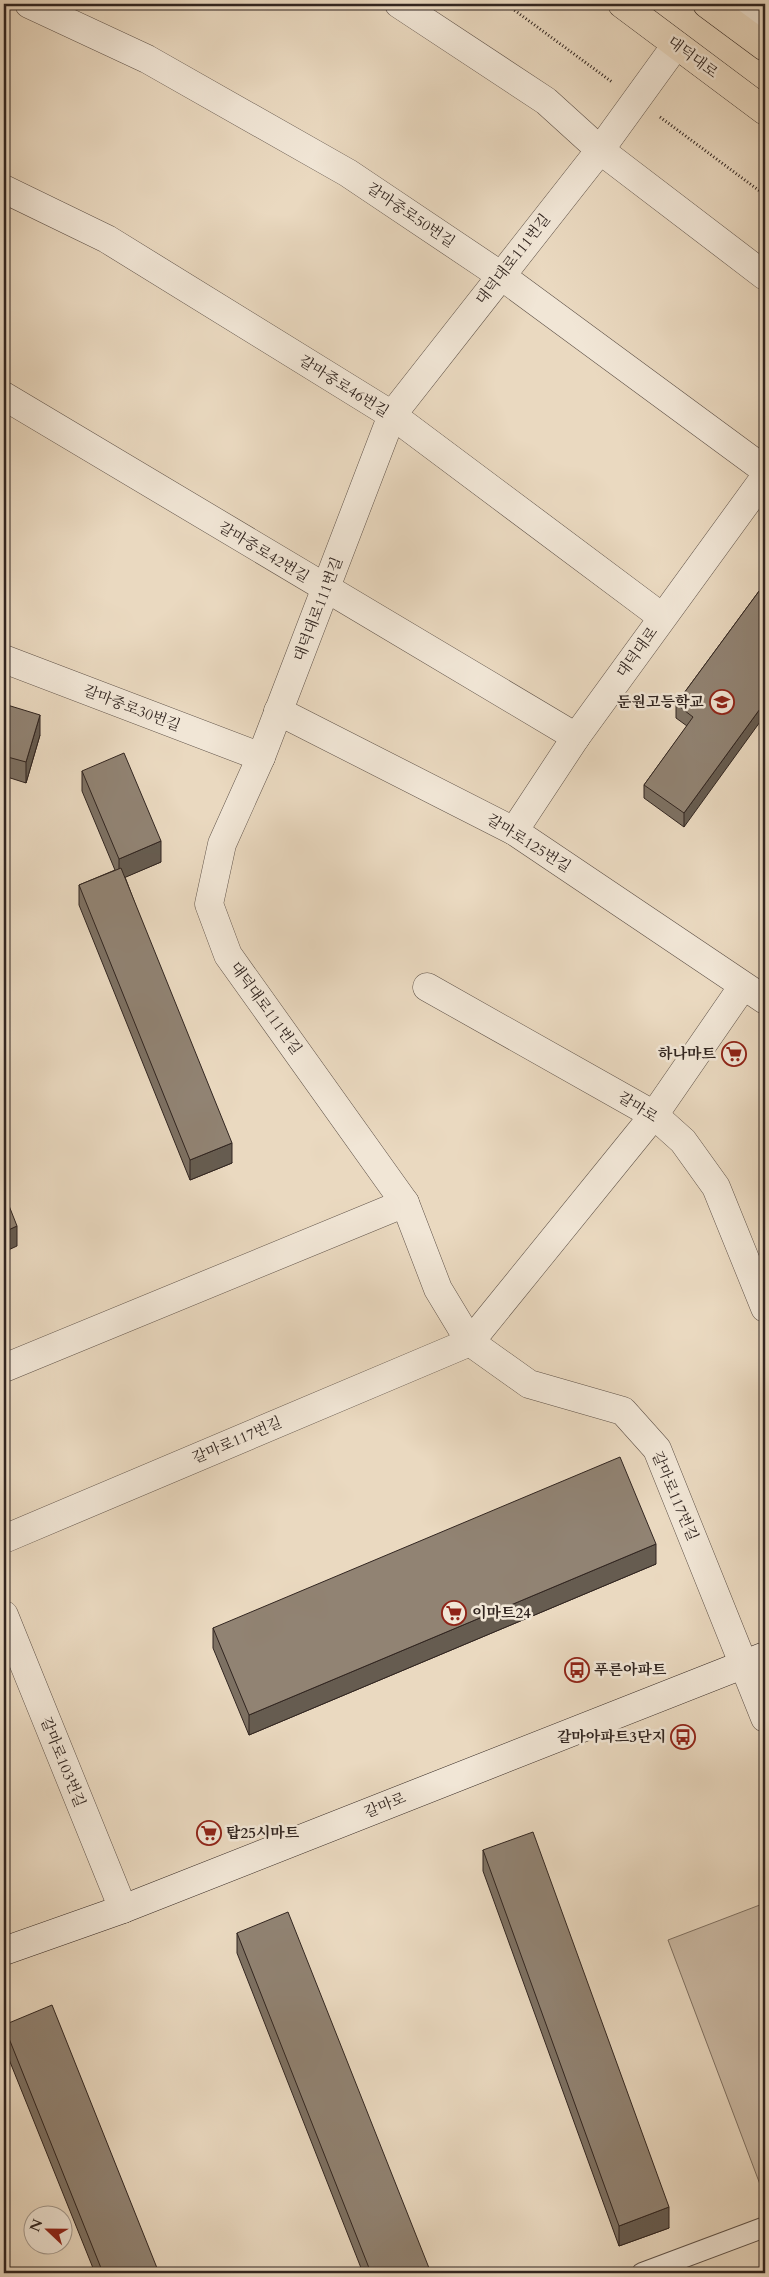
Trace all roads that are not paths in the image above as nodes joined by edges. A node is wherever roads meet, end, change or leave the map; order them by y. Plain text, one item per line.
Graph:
1 (29, 4) edge
2 (399, 4) edge
3 (622, 4) edge
4 (706, 4) edge
5 (761, 4) edge
6 (740, 28) junction
7 (676, 45) junction
8 (765, 47) edge
9 (765, 111) edge
10 (600, 150) junction
11 (4, 189) edge
12 (500, 275) junction
13 (765, 276) edge
14 (4, 396) edge
15 (392, 416) junction
16 (765, 470) edge
17 (765, 477) edge
18 (326, 589) junction
19 (662, 617) junction
20 (4, 659) edge
21 (278, 712) junction
22 (576, 737) junction
23 (261, 757) junction
24 (514, 831) junction
25 (427, 987) dead end
26 (754, 993) edge
27 (654, 1115) junction
28 (405, 1203) junction
29 (765, 1308) edge
30 (470, 1342) junction
31 (4, 1368) edge
32 (4, 1539) edge
33 (4, 1615) edge
34 (754, 1660) edge
35 (765, 1718) edge
36 (123, 1909) junction
37 (4, 1951) edge
38 (765, 2227) edge
39 (642, 2273) edge

1 - 12 street, 갈마중로50번길
2 - 10 street
3 - 7 main road, 대덕대로
4 - 6 main road
5 - 6 street
6 - 8 main road
7 - 9 main road, 대덕대로
7 - 10 street, 대덕대로111번길
10 - 12 street, 대덕대로111번길
10 - 13 street
11 - 15 street, 갈마중로46번길
12 - 15 street, 대덕대로111번길
12 - 16 street, 갈마중로50번길
14 - 18 street, 갈마중로42번길
15 - 18 street, 대덕대로111번길
15 - 19 street, 갈마중로46번길
17 - 19 street, 대덕대로
18 - 21 street, 대덕대로111번길
18 - 22 street, 갈마중로42번길
19 - 22 street, 대덕대로
20 - 23 street, 갈마중로30번길
21 - 23 street, 대덕대로111번길
21 - 24 street, 갈마로125번길
22 - 24 street, 대덕대로
23 - 28 street, 대덕대로111번길
24 - 26 street, 갈마로125번길
25 - 27 street, 갈마로
26 - 27 street, 갈마로117번길
27 - 29 street, 갈마로
27 - 30 street, 갈마로117번길
28 - 30 street, 대덕대로111번길
28 - 31 street
30 - 32 street, 갈마로117번길
30 - 34 street, 갈마로117번길
33 - 36 street, 갈마로103번길
34 - 35 street, 갈마로117번길
34 - 36 street, 갈마로
36 - 37 street, 갈마로
38 - 39 lane

